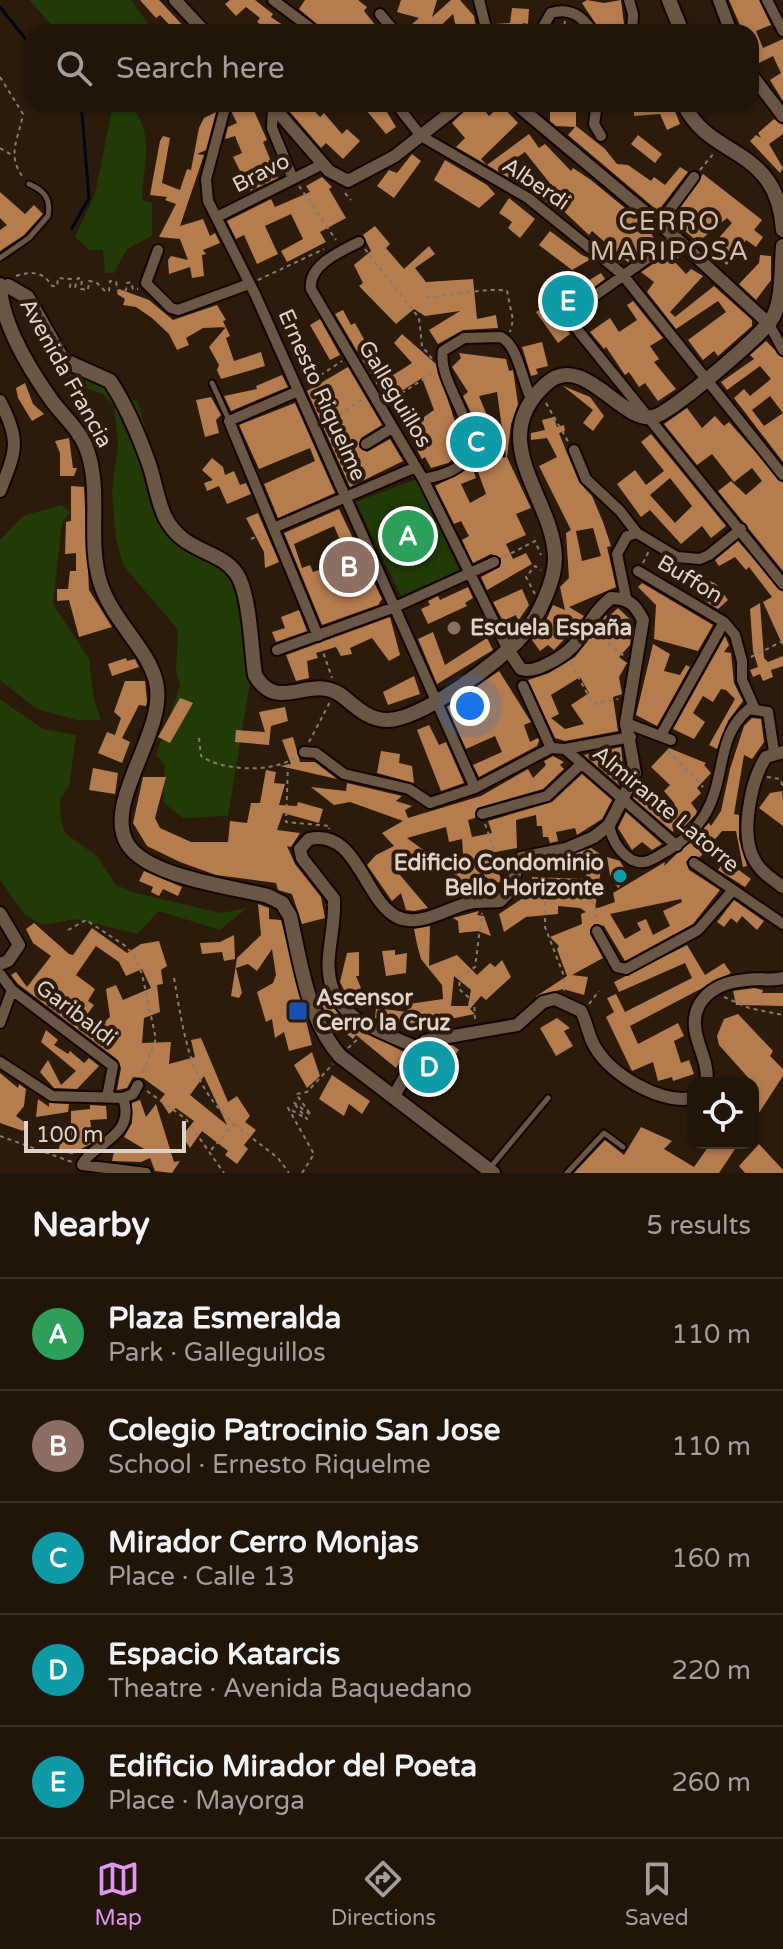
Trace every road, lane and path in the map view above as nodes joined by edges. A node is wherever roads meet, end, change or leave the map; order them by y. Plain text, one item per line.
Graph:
1 (175, 0) edge
2 (273, 0) edge
3 (479, 0) edge
4 (629, 0) edge
5 (669, 0) edge
6 (719, 0) edge
7 (767, 0) edge
8 (380, 14) dead end
9 (198, 24) edge
10 (305, 24) edge
11 (388, 24) edge
12 (485, 24) edge
13 (545, 24) edge
14 (586, 24) edge
15 (632, 24) edge
16 (679, 24) edge
17 (728, 24) edge
18 (783, 31) edge
19 (0, 77) edge
20 (759, 84) edge
21 (224, 112) edge
22 (272, 112) edge
23 (278, 112) edge
24 (403, 112) edge
25 (451, 112) edge
26 (526, 112) edge
27 (596, 112) edge
28 (687, 112) edge
29 (783, 116) edge
30 (421, 136) junction
31 (601, 136) dead end
32 (722, 143) junction
33 (0, 148) edge
34 (12, 155) junction
35 (323, 164) junction
36 (694, 177) joint
37 (293, 179) junction
38 (29, 184) joint
39 (217, 217) junction
40 (659, 224) junction
41 (783, 230) edge
42 (676, 238) junction
43 (359, 242) joint
44 (783, 246) edge
45 (158, 250) dead end
46 (336, 254) junction
47 (0, 258) edge
48 (622, 274) junction
49 (249, 284) junction
50 (3, 286) edge
51 (151, 291) junction
52 (427, 297) dead end
53 (769, 324) junction
54 (508, 341) junction
55 (783, 350) edge
56 (348, 357) junction
57 (708, 379) junction
58 (212, 383) dead end
59 (296, 392) junction
60 (371, 394) junction
61 (535, 397) junction
62 (0, 401) edge
63 (379, 408) junction
64 (652, 418) junction
65 (229, 421) junction
66 (392, 428) junction
67 (315, 430) junction
68 (366, 444) dead end
69 (574, 450) joint
70 (416, 467) junction
71 (783, 475) edge
72 (423, 479) junction
73 (0, 491) edge
74 (346, 496) junction
75 (276, 527) junction
76 (741, 529) junction
77 (637, 533) junction
78 (653, 544) junction
79 (494, 562) joint
80 (638, 571) joint
81 (472, 574) junction
82 (551, 578) junction
83 (783, 584) edge
84 (626, 598) junction
85 (543, 600) junction
86 (395, 607) junction
87 (724, 622) junction
88 (588, 629) junction
89 (318, 636) junction
90 (783, 641) edge
91 (277, 650) dead end
92 (508, 650) junction
93 (565, 654) junction
94 (742, 661) junction
95 (635, 665) junction
96 (523, 686) dead end
97 (336, 692) junction
98 (631, 695) junction
99 (438, 701) junction
100 (754, 707) junction
101 (626, 723) junction
102 (631, 737) junction
103 (199, 738) dead end
104 (666, 738) junction
105 (551, 748) junction
106 (565, 749) junction
107 (304, 752) junction
108 (779, 752) edge
109 (288, 762) junction
110 (580, 765) junction
111 (754, 775) junction
112 (783, 787) edge
113 (475, 788) junction
114 (623, 798) junction
115 (715, 799) junction
116 (482, 814) joint
117 (609, 825) junction
118 (326, 838) junction
119 (677, 846) junction
120 (521, 858) junction
121 (694, 863) dead end
122 (783, 887) edge
123 (733, 890) junction
124 (508, 893) junction
125 (545, 893) junction
126 (483, 902) junction
127 (0, 913) edge
128 (783, 924) edge
129 (68, 930) dead end
130 (597, 931) joint
131 (0, 964) edge
132 (0, 974) edge
133 (174, 978) dead end
134 (783, 978) edge
135 (12, 990) junction
136 (716, 990) junction
137 (599, 991) dead end
138 (565, 1001) junction
139 (783, 1015) edge
140 (584, 1016) junction
141 (0, 1023) edge
142 (371, 1026) junction
143 (476, 1032) junction
144 (418, 1048) junction
145 (340, 1056) junction
146 (0, 1062) edge
147 (707, 1077) edge
148 (138, 1085) junction
149 (394, 1096) junction
150 (107, 1097) junction
151 (123, 1098) junction
152 (548, 1098) dead end
153 (687, 1098) edge
154 (234, 1124) junction
155 (0, 1136) edge
156 (623, 1147) dead end
157 (211, 1150) junction
158 (78, 1164) junction
159 (491, 1171) edge
160 (146, 1173) edge
161 (224, 1173) edge
162 (289, 1173) edge
163 (302, 1173) edge
164 (567, 1173) edge

1 - 9 street
2 - 10 street
3 - 12 street
4 - 15 street
5 - 16 main road
6 - 17 street
7 - 18 street
8 - 11 street
13 - 14 street
19 - 34 path
20 - 29 street
21 - 39 street, Ernesto Riquelme
22 - 37 street
23 - 35 street
24 - 30 street, Alberdi
25 - 30 street
26 - 40 street
27 - 31 street
28 - 32 main road
30 - 35 street
30 - 48 street, Alberdi
32 - 36 path
32 - 41 main road
33 - 34 path
34 - 38 path
35 - 37 street, Bravo
36 - 40 street
37 - 39 street, Bravo
37 - 46 path
38 - 47 lane
39 - 49 street, Ernesto Riquelme
40 - 42 street
42 - 48 street
42 - 53 street
43 - 46 street, Galleguillos
43 - 63 path
44 - 53 main road
45 - 51 street
46 - 49 path
46 - 56 street, Galleguillos
48 - 57 street, Alberdi
48 - 64 street
49 - 51 street
49 - 59 street, Ernesto Riquelme
50 - 51 path
50 - 97 main road
50 - 145 main road, Avenida Francia
52 - 54 path
53 - 55 street
53 - 57 main road
54 - 61 street
54 - 72 street
56 - 59 path
56 - 60 street, Galleguillos
57 - 64 main road
57 - 71 street, Alberdi
58 - 65 lane
59 - 65 street
59 - 67 street, Ernesto Riquelme
60 - 63 street, Galleguillos
60 - 67 path
61 - 64 main road
61 - 69 path
61 - 82 main road
62 - 73 street
63 - 66 street, Galleguillos
64 - 76 street
65 - 75 street
66 - 68 street
66 - 70 street, Galleguillos
67 - 74 street, Ernesto Riquelme
69 - 77 street
70 - 72 street, Galleguillos
70 - 74 street
72 - 81 street, Galleguillos
74 - 75 street
74 - 86 street, Ernesto Riquelme
75 - 89 street
76 - 78 street
76 - 83 street
77 - 78 street
77 - 84 street
78 - 80 path
79 - 81 street
79 - 82 path
80 - 87 street, Buffon
81 - 86 street
81 - 92 street, Galleguillos
82 - 85 main road
82 - 85 path
84 - 88 street
84 - 95 street
85 - 92 main road
86 - 89 street
86 - 99 street, Ernesto Riquelme
87 - 94 street, Buffon
87 - 104 street
88 - 93 street
88 - 95 path
89 - 91 street
89 - 97 path
90 - 94 path
92 - 93 street
92 - 99 main road
93 - 98 path
94 - 100 street, Buffon
95 - 98 street
96 - 105 street
97 - 99 main road
97 - 107 path
98 - 101 street
99 - 113 street, Ernesto Riquelme
100 - 108 street, Buffon
100 - 115 street
101 - 102 street
101 - 104 street
102 - 106 street
102 - 114 street
103 - 109 path
104 - 115 path
105 - 106 street
105 - 113 street
106 - 110 street, Almirante Latorre
107 - 109 path
107 - 113 street
108 - 111 street
109 - 118 path
110 - 114 street, Almirante Latorre
110 - 116 street
111 - 112 path
111 - 122 street
114 - 117 street
114 - 119 street, Almirante Latorre
115 - 119 street
116 - 120 path
117 - 119 street
117 - 120 street
118 - 126 street
118 - 142 street
120 - 124 street
121 - 123 street, Almirante Latorre
123 - 128 street, Almirante Latorre
123 - 130 street
124 - 125 path
124 - 126 street
125 - 130 path
125 - 138 path
126 - 143 path
127 - 131 street
129 - 148 path
132 - 135 street, Garibaldi
133 - 154 path
134 - 136 street
135 - 141 street, Garibaldi
135 - 150 street, Garibaldi
136 - 139 path
136 - 147 street
137 - 140 path
138 - 140 street
138 - 143 street
140 - 153 street
142 - 144 street
142 - 145 path
143 - 144 street
144 - 149 street
145 - 149 main road, Avenida Francia
145 - 163 path
146 - 150 street
148 - 151 street
148 - 157 path
149 - 159 main road, Avenida Francia
150 - 151 street
151 - 158 street
152 - 159 lane
154 - 157 path
154 - 162 path
155 - 158 path
156 - 164 lane
157 - 161 path
158 - 160 street

